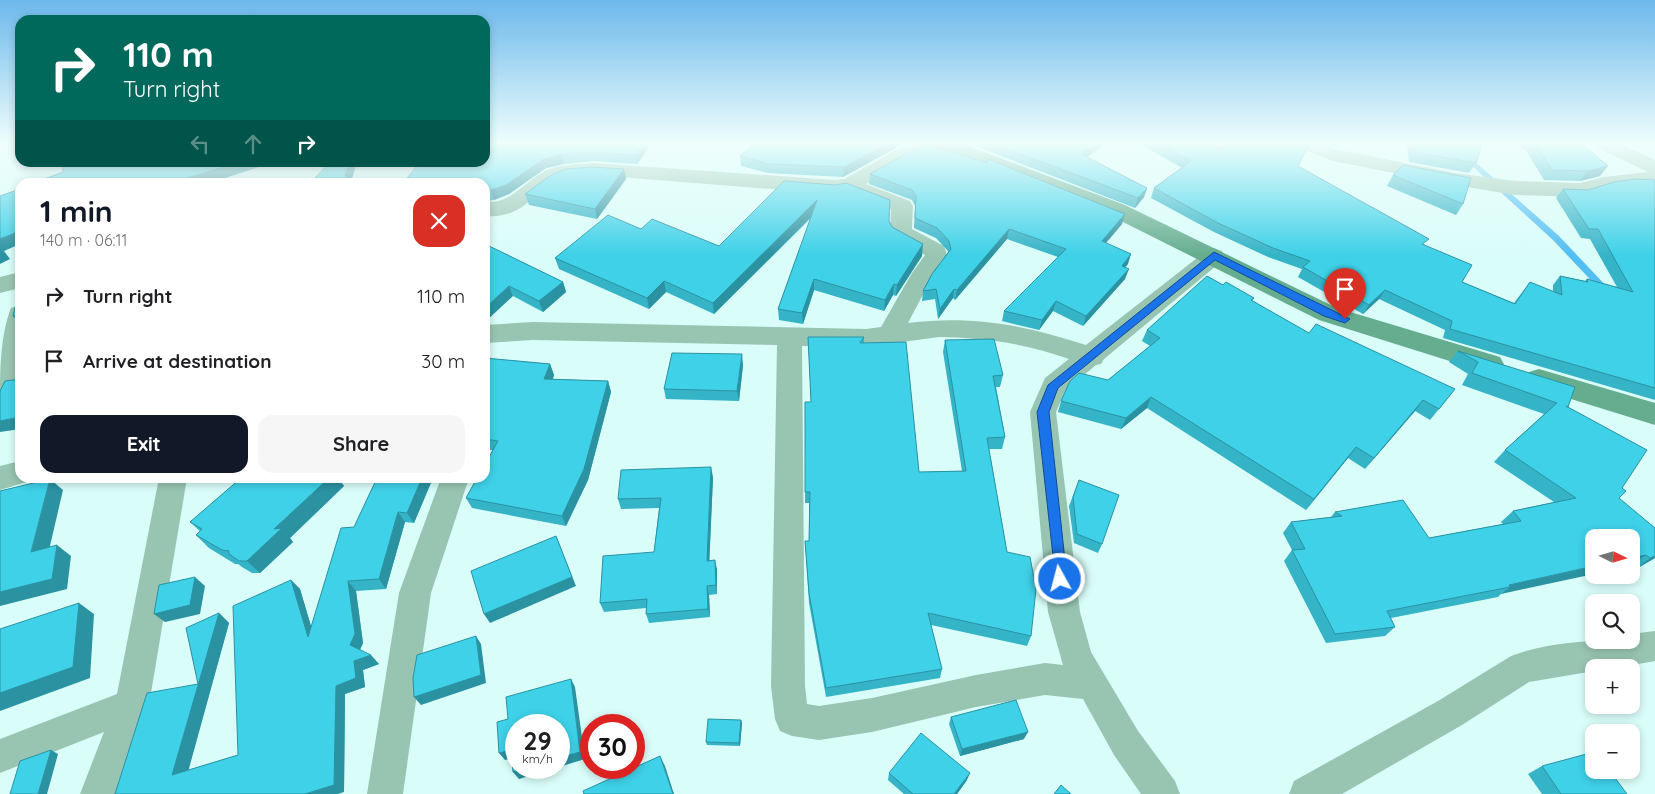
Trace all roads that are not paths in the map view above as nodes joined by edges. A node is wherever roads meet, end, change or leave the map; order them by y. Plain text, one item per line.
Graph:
1 (545, 181) edge
2 (755, 181) edge
3 (857, 181) edge
4 (1041, 181) edge
5 (1469, 181) edge
6 (1629, 181) edge
7 (850, 185) junction
8 (490, 210) edge
9 (1214, 256) junction
10 (15, 282) edge
11 (0, 286) edge
12 (15, 334) edge
13 (490, 334) edge
14 (790, 335) junction
15 (889, 335) junction
16 (1092, 356) junction
17 (0, 393) edge
18 (1655, 414) edge
19 (15, 474) edge
20 (0, 478) edge
21 (172, 483) edge
22 (453, 483) edge
23 (1655, 646) edge
24 (1093, 684) junction
25 (132, 705) junction
26 (0, 756) edge
27 (98, 794) edge
28 (385, 794) edge
29 (1162, 794) edge
30 (1307, 794) edge

1 - 8 street
2 - 7 street
3 - 7 street
4 - 9 main road
5 - 6 street
7 - 15 street
9 - 16 street
9 - 18 main road
10 - 11 street
12 - 17 street
13 - 14 street
14 - 15 street
14 - 24 street
15 - 16 street
16 - 24 street
19 - 20 street
21 - 25 street
22 - 28 street
23 - 30 street
24 - 29 street
25 - 26 street
25 - 27 street

